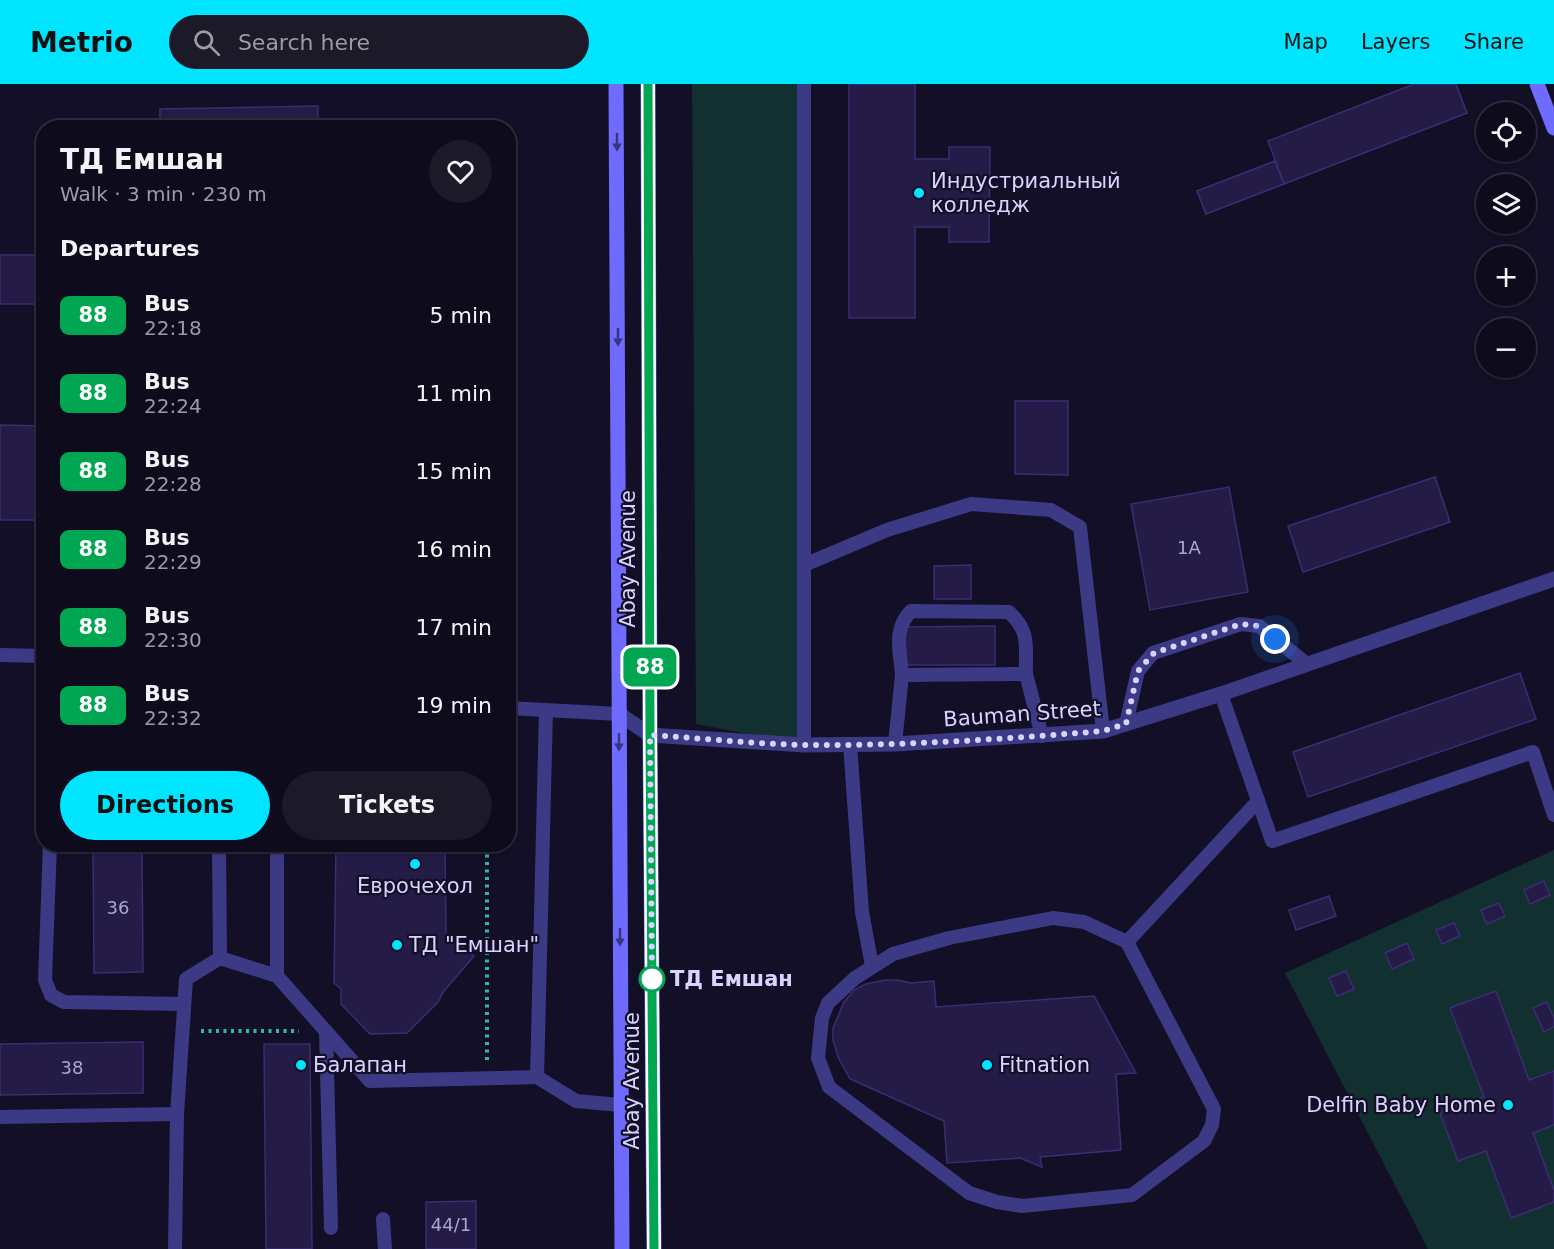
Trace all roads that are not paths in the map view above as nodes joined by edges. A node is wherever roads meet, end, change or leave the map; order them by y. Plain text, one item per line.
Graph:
1 (616, 84) edge
2 (648, 84) edge
3 (804, 84) edge
4 (1537, 84) edge
5 (1554, 128) edge
6 (804, 565) junction
7 (1554, 579) edge
8 (0, 655) edge
9 (36, 656) edge
10 (1308, 664) junction
11 (1026, 674) junction
12 (902, 675) junction
13 (1221, 694) junction
14 (516, 709) edge
15 (546, 711) junction
16 (619, 714) junction
17 (1126, 724) junction
18 (1103, 731) junction
19 (650, 735) junction
20 (1042, 736) junction
21 (850, 744) junction
22 (895, 744) junction
23 (804, 745) junction
24 (1258, 801) junction
25 (1554, 815) edge
26 (50, 852) edge
27 (219, 852) edge
28 (277, 852) edge
29 (1127, 942) junction
30 (220, 958) junction
31 (872, 966) junction
32 (277, 976) junction
33 (184, 1004) junction
34 (326, 1031) junction
35 (537, 1077) junction
36 (620, 1105) junction
37 (177, 1114) junction
38 (0, 1117) edge
39 (383, 1219) dead end
40 (331, 1228) dead end
41 (175, 1249) edge
42 (385, 1249) edge
43 (622, 1249) edge
44 (654, 1249) edge

1 -> 16 main road, Abay Avenue
2 - 19 main road, Abay Avenue
3 - 6 lane
4 - 5 main road
6 - 18 lane
6 - 23 lane
7 - 10 street, Bauman Street
8 - 9 lane
10 - 13 street, Bauman Street
10 - 17 lane
11 - 12 lane
11 - 12 lane
11 - 20 lane
12 - 22 lane
13 - 17 street, Bauman Street
13 - 24 lane
14 - 15 lane
15 - 16 lane
15 - 35 lane
16 - 19 street
16 -> 36 main road, Abay Avenue
17 - 18 street, Bauman Street
18 - 20 street, Bauman Street
19 - 23 street, Bauman Street
19 - 44 main road, Abay Avenue
20 - 22 street, Bauman Street
21 - 22 street, Bauman Street
21 - 23 street, Bauman Street
21 - 31 lane
24 - 25 lane
24 - 29 lane
26 - 33 lane
27 - 30 lane
28 - 32 lane
29 - 31 lane
29 - 31 lane
30 - 32 lane
30 - 33 lane
32 - 34 lane
33 - 37 lane
34 - 35 lane
34 - 40 lane
35 - 36 lane
36 - 43 main road, Abay Avenue
37 - 38 lane
37 - 41 lane
39 - 42 lane

